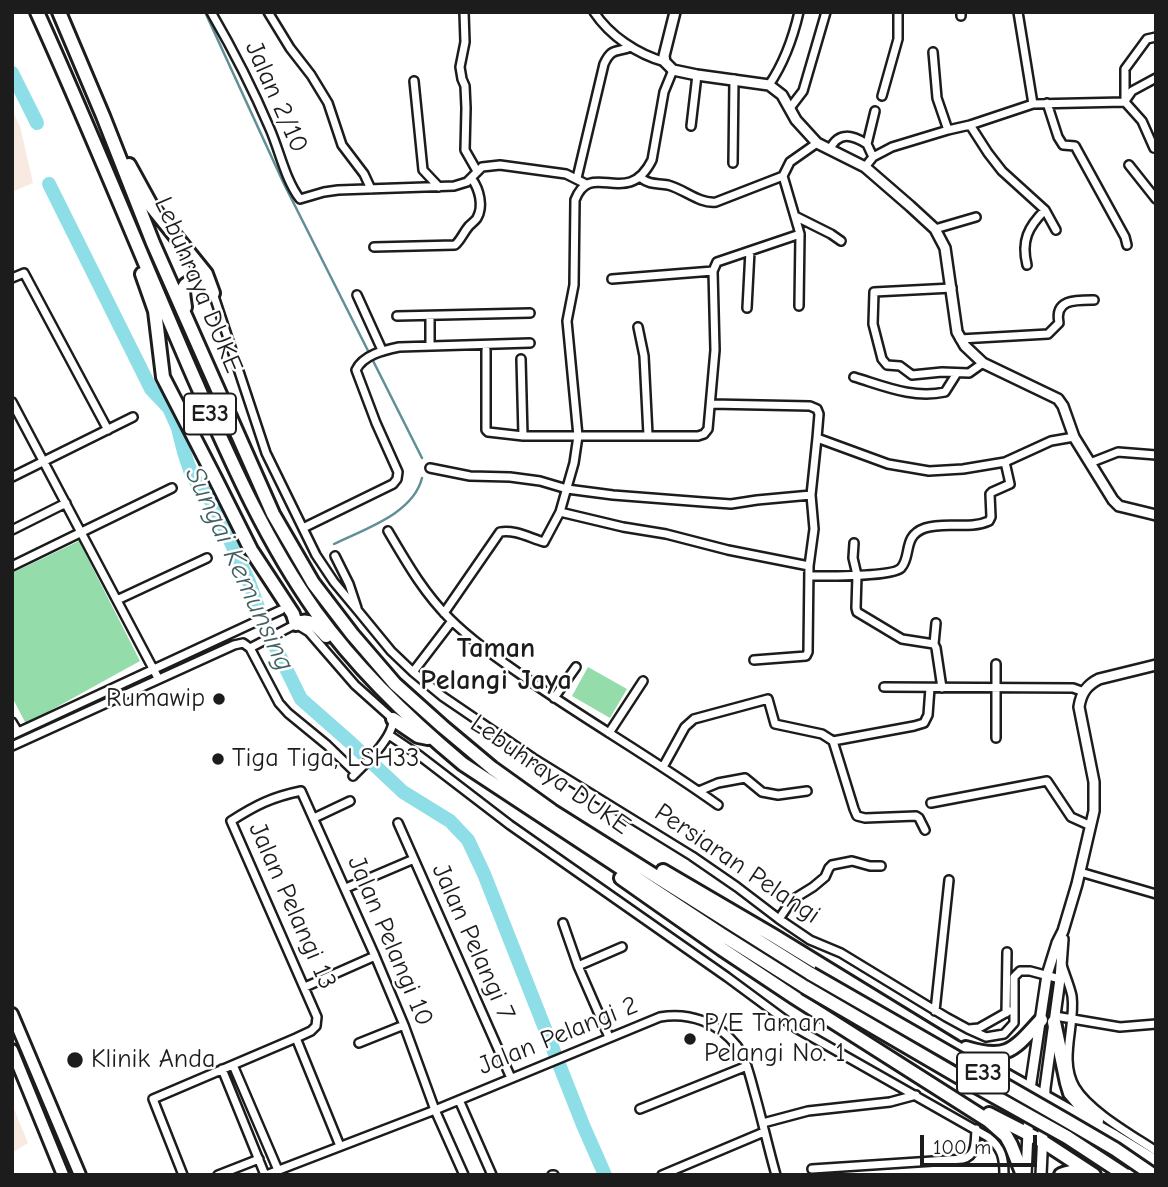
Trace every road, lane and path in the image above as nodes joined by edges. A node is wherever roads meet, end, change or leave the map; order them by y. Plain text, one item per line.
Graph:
1 (37, 12) edge
2 (59, 12) edge
3 (211, 12) edge
4 (268, 12) edge
5 (464, 12) edge
6 (594, 12) edge
7 (675, 12) edge
8 (799, 12) edge
9 (826, 12) edge
10 (898, 12) edge
11 (1018, 12) edge
12 (1156, 37) edge
13 (631, 47) junction
14 (933, 52) dead end
15 (665, 62) junction
16 (673, 69) junction
17 (697, 75) junction
18 (1156, 78) edge
19 (734, 79) junction
20 (414, 81) dead end
21 (769, 85) junction
22 (882, 96) dead end
23 (1125, 102) junction
24 (1047, 103) junction
25 (1033, 104) junction
26 (790, 108) junction
27 (875, 111) dead end
28 (970, 125) junction
29 (691, 126) dead end
30 (948, 130) junction
31 (109, 132) junction
32 (92, 136) junction
33 (817, 144) junction
34 (867, 144) junction
35 (1154, 148) edge
36 (831, 149) junction
37 (873, 157) junction
38 (733, 163) dead end
39 (1129, 165) dead end
40 (865, 167) junction
41 (475, 175) junction
42 (783, 176) junction
43 (577, 178) junction
44 (641, 178) junction
45 (586, 184) junction
46 (1156, 185) edge
47 (439, 187) junction
48 (371, 189) junction
49 (1148, 192) junction
50 (1156, 200) edge
51 (1045, 210) junction
52 (795, 216) junction
53 (975, 217) dead end
54 (935, 229) junction
55 (1056, 230) dead end
56 (800, 234) junction
57 (841, 241) dead end
58 (1127, 245) dead end
59 (374, 247) dead end
60 (750, 251) junction
61 (1027, 265) dead end
62 (713, 271) junction
63 (12, 278) edge
64 (612, 279) dead end
65 (952, 288) junction
66 (213, 293) junction
67 (357, 295) dead end
68 (1094, 300) dead end
69 (799, 306) dead end
70 (747, 308) dead end
71 (530, 313) dead end
72 (397, 316) dead end
73 (430, 316) junction
74 (186, 317) junction
75 (638, 327) dead end
76 (960, 339) junction
77 (530, 343) dead end
78 (430, 345) junction
79 (486, 350) dead end
80 (381, 351) junction
81 (521, 359) dead end
82 (982, 363) junction
83 (957, 373) junction
84 (854, 377) dead end
85 (12, 402) edge
86 (710, 404) junction
87 (133, 417) dead end
88 (108, 430) junction
89 (648, 435) junction
90 (523, 436) junction
91 (578, 436) junction
92 (1074, 437) junction
93 (817, 438) junction
94 (1156, 455) edge
95 (44, 462) junction
96 (1005, 462) junction
97 (1090, 463) junction
98 (430, 468) dead end
99 (12, 477) edge
100 (172, 488) dead end
101 (567, 489) junction
102 (811, 495) junction
103 (66, 503) junction
104 (560, 512) junction
105 (1156, 515) edge
106 (303, 528) junction
107 (12, 530) edge
108 (388, 531) dead end
109 (81, 532) junction
110 (854, 543) dead end
111 (335, 556) dead end
112 (207, 558) dead end
113 (12, 566) edge
114 (809, 566) junction
115 (857, 575) junction
116 (810, 576) junction
117 (117, 600) junction
118 (281, 610) dead end
119 (359, 611) junction
120 (444, 613) junction
121 (452, 621) junction
122 (936, 623) dead end
123 (296, 624) junction
124 (934, 644) junction
125 (254, 645) junction
126 (754, 660) dead end
127 (996, 664) dead end
128 (1156, 665) edge
129 (576, 667) dead end
130 (154, 669) junction
131 (413, 672) junction
132 (158, 678) junction
133 (643, 681) dead end
134 (884, 687) dead end
135 (930, 688) junction
136 (942, 688) junction
137 (997, 688) junction
138 (1084, 692) junction
139 (383, 693) junction
140 (554, 698) junction
141 (393, 719) junction
142 (12, 722) edge
143 (608, 733) junction
144 (15, 734) edge
145 (390, 735) junction
146 (996, 738) dead end
147 (432, 739) junction
148 (833, 741) junction
149 (12, 746) edge
150 (663, 767) junction
151 (699, 791) junction
152 (807, 791) dead end
153 (350, 801) dead end
154 (930, 803) dead end
155 (718, 805) dead end
156 (535, 812) junction
157 (314, 818) junction
158 (567, 820) junction
159 (231, 821) joint
160 (398, 823) dead end
161 (1091, 826) junction
162 (925, 830) dead end
163 (414, 859) junction
164 (881, 866) dead end
165 (1080, 872) junction
166 (949, 880) dead end
167 (346, 888) junction
168 (1156, 894) edge
169 (779, 919) junction
170 (562, 923) dead end
171 (1063, 930) junction
172 (622, 947) dead end
173 (1007, 952) dead end
174 (375, 956) junction
175 (1061, 961) junction
176 (578, 966) junction
177 (1047, 975) junction
178 (1060, 979) junction
179 (305, 987) junction
180 (935, 1011) junction
181 (1010, 1011) junction
182 (12, 1014) edge
183 (1050, 1019) junction
184 (1070, 1019) junction
185 (1156, 1024) edge
186 (404, 1025) junction
187 (968, 1029) junction
188 (609, 1037) junction
189 (296, 1038) junction
190 (946, 1041) junction
191 (359, 1043) dead end
192 (12, 1050) edge
193 (901, 1064) junction
194 (233, 1065) junction
195 (747, 1066) junction
196 (222, 1069) junction
197 (511, 1078) junction
198 (1030, 1089) junction
199 (916, 1095) junction
200 (1044, 1097) junction
201 (459, 1100) junction
202 (640, 1109) dead end
203 (435, 1110) junction
204 (763, 1123) junction
205 (976, 1129) junction
206 (765, 1132) junction
207 (1028, 1134) junction
208 (1115, 1137) junction
209 (1042, 1141) junction
210 (340, 1146) junction
211 (1156, 1151) edge
212 (259, 1159) junction
213 (1156, 1162) edge
214 (812, 1169) dead end
215 (278, 1170) junction
216 (220, 1174) edge
217 (63, 1175) edge
218 (80, 1175) edge
219 (183, 1175) edge
220 (266, 1175) edge
221 (464, 1175) edge
222 (492, 1175) edge
223 (663, 1175) edge
224 (776, 1175) edge
225 (1004, 1175) edge
226 (1024, 1175) edge
227 (1041, 1175) edge
228 (1061, 1175) edge
229 (1084, 1175) edge
230 (1094, 1175) edge
231 (1125, 1175) edge
232 (1153, 1175) edge

1 - 32 highway, Lebuhraya DUKE / E33
2 - 31 highway, Lebuhraya DUKE / E33
3 - 48 street, Jalan 2/10
4 - 48 street
5 - 41 street
6 - 13 street
7 - 15 street
8 - 21 street
9 - 26 street
10 - 22 street
11 - 25 street
12 - 23 street
13 - 15 street
13 - 43 street
14 - 30 street
15 - 16 street
16 - 17 street
16 - 44 street
17 - 19 street
17 - 29 street
18 - 23 street
19 - 21 street
19 - 38 street
20 - 47 street
21 - 26 street
23 - 24 street
23 - 35 street
24 - 25 street
24 - 58 street
25 - 28 street
26 - 33 street
27 - 34 street
28 - 30 street
28 - 51 street
30 - 37 street
31 - 66 highway
31 - 74 highway, Lebuhraya DUKE / E33
32 - 123 highway
32 - 139 highway, Lebuhraya DUKE / E33
33 - 36 street
33 - 42 street
34 - 36 street
34 - 37 street
36 - 40 street
37 - 40 street
39 - 49 street
40 - 54 street
41 - 43 street
41 - 47 street
41 - 59 street
42 - 44 street
42 - 52 street
43 - 45 street
44 - 45 street
45 - 91 street
46 - 49 street
47 - 48 street
49 - 50 street
51 - 55 street
51 - 61 street
52 - 56 street
52 - 57 street
53 - 54 street
54 - 65 street
56 - 60 street
56 - 69 street
60 - 62 street
60 - 70 street
62 - 64 street
62 - 86 street
63 - 88 street
65 - 76 street
65 - 83 street
66 - 74 highway
66 - 106 street, Persiaran Pelangi
67 - 80 street
68 - 76 street
71 - 73 street
72 - 73 street
73 - 78 street
74 - 158 highway, Lebuhraya DUKE / E33
75 - 89 street
76 - 82 street
77 - 78 street
78 - 80 street
79 - 90 street
80 - 106 street
81 - 90 street
82 - 83 street
82 - 92 street
83 - 84 street
85 - 95 street
86 - 89 street
86 - 93 street
87 - 88 street
88 - 95 street
89 - 91 street
90 - 91 street
91 - 101 street
92 - 96 street
92 - 97 street
93 - 96 street
93 - 102 street
94 - 97 street
95 - 99 street
95 - 103 street
96 - 115 street
97 - 105 street
98 - 101 street
100 - 109 street
101 - 102 street
101 - 104 street
102 - 114 street
103 - 107 street
103 - 109 street
104 - 114 street
104 - 120 street
106 - 119 street, Persiaran Pelangi
108 - 120 street
109 - 113 street
109 - 117 street
110 - 115 street
111 - 119 street
112 - 117 street
114 - 116 street
115 - 116 street
115 - 124 street
116 - 126 street
117 - 130 street
118 - 130 street
119 - 131 street, Persiaran Pelangi
120 - 121 street
121 - 131 street
121 - 140 street
122 - 124 street
123 - 125 street
123 - 139 highway
123 - 141 street
124 - 136 street
125 - 132 street
125 - 145 street
127 - 137 street
128 - 138 street
129 - 140 street
130 - 132 street
130 - 144 street
131 - 169 street, Persiaran Pelangi
132 - 149 street
133 - 143 street
134 - 135 street
135 - 136 street
135 - 148 street
136 - 137 street
137 - 138 street
137 - 146 street
138 - 161 street
139 - 147 highway, Lebuhraya DUKE / E33
140 - 143 street
141 - 145 street
141 - 147 highway
142 - 144 street
143 - 150 street
145 - 199 street
147 - 156 highway, Lebuhraya DUKE / E33
148 - 150 street
148 - 162 street
150 - 151 street
151 - 152 street
151 - 155 street
153 - 157 street
154 - 161 street
156 - 193 highway
156 - 231 highway, Lebuhraya DUKE / E33, bridge
157 - 159 street, Jalan Pelangi 10
157 - 167 street, Jalan Pelangi 10
158 - 190 highway
158 - 232 highway, Lebuhraya DUKE / E33, bridge
159 - 179 street, Jalan Pelangi 13
160 - 163 street, Jalan Pelangi 7
161 - 165 street
163 - 167 street
163 - 197 street, Jalan Pelangi 7
164 - 169 street
165 - 168 street
165 - 171 street
166 - 180 street
167 - 174 street, Jalan Pelangi 10
169 - 180 street, Persiaran Pelangi
170 - 176 street
171 - 175 street
171 - 177 street
172 - 176 street
173 - 181 street
174 - 179 street
174 - 186 street, Jalan Pelangi 10
175 - 178 street
175 - 184 street
176 - 188 street
177 - 178 street, Persiaran Pelangi
177 - 181 street, Persiaran Pelangi
177 - 183 street
178 - 183 street
179 - 189 street, Jalan Pelangi 13
180 - 187 street, Persiaran Pelangi
181 - 187 street
181 - 187 street, Persiaran Pelangi
182 - 218 main road
183 - 184 street
183 - 190 highway
183 - 198 street
183 - 200 street
183 - 208 highway
184 - 185 street
184 - 211 street
186 - 191 street
186 - 203 street, Jalan Pelangi 10
188 - 195 street, Jalan Pelangi 2
188 - 197 street, Jalan Pelangi 2
189 - 194 street
189 - 210 street
190 - 198 highway
192 - 217 main road
193 - 207 highway
193 - 226 highway
194 - 196 street
194 - 215 street
195 - 202 street
195 - 204 street, Jalan Pelangi 2
196 - 212 street
196 - 219 street
197 - 201 street, Jalan Pelangi 2
198 - 200 highway
198 - 207 street
199 - 204 street
199 - 205 street
200 - 208 highway
200 - 209 street
201 - 203 street, Jalan Pelangi 2
201 - 222 street
203 - 210 street, Jalan Pelangi 2
203 - 221 street, Jalan Pelangi 10
204 - 206 street, Jalan Pelangi 2
205 - 214 street
205 - 225 street
206 - 223 street
206 - 224 street, Jalan Pelangi 2
207 - 209 highway
207 - 226 street
208 - 213 highway
209 - 227 street
209 - 230 highway
210 - 215 street, Jalan Pelangi 2
212 - 216 street
212 - 220 street
215 - 220 street, Jalan Pelangi 2
228 - 229 highway

